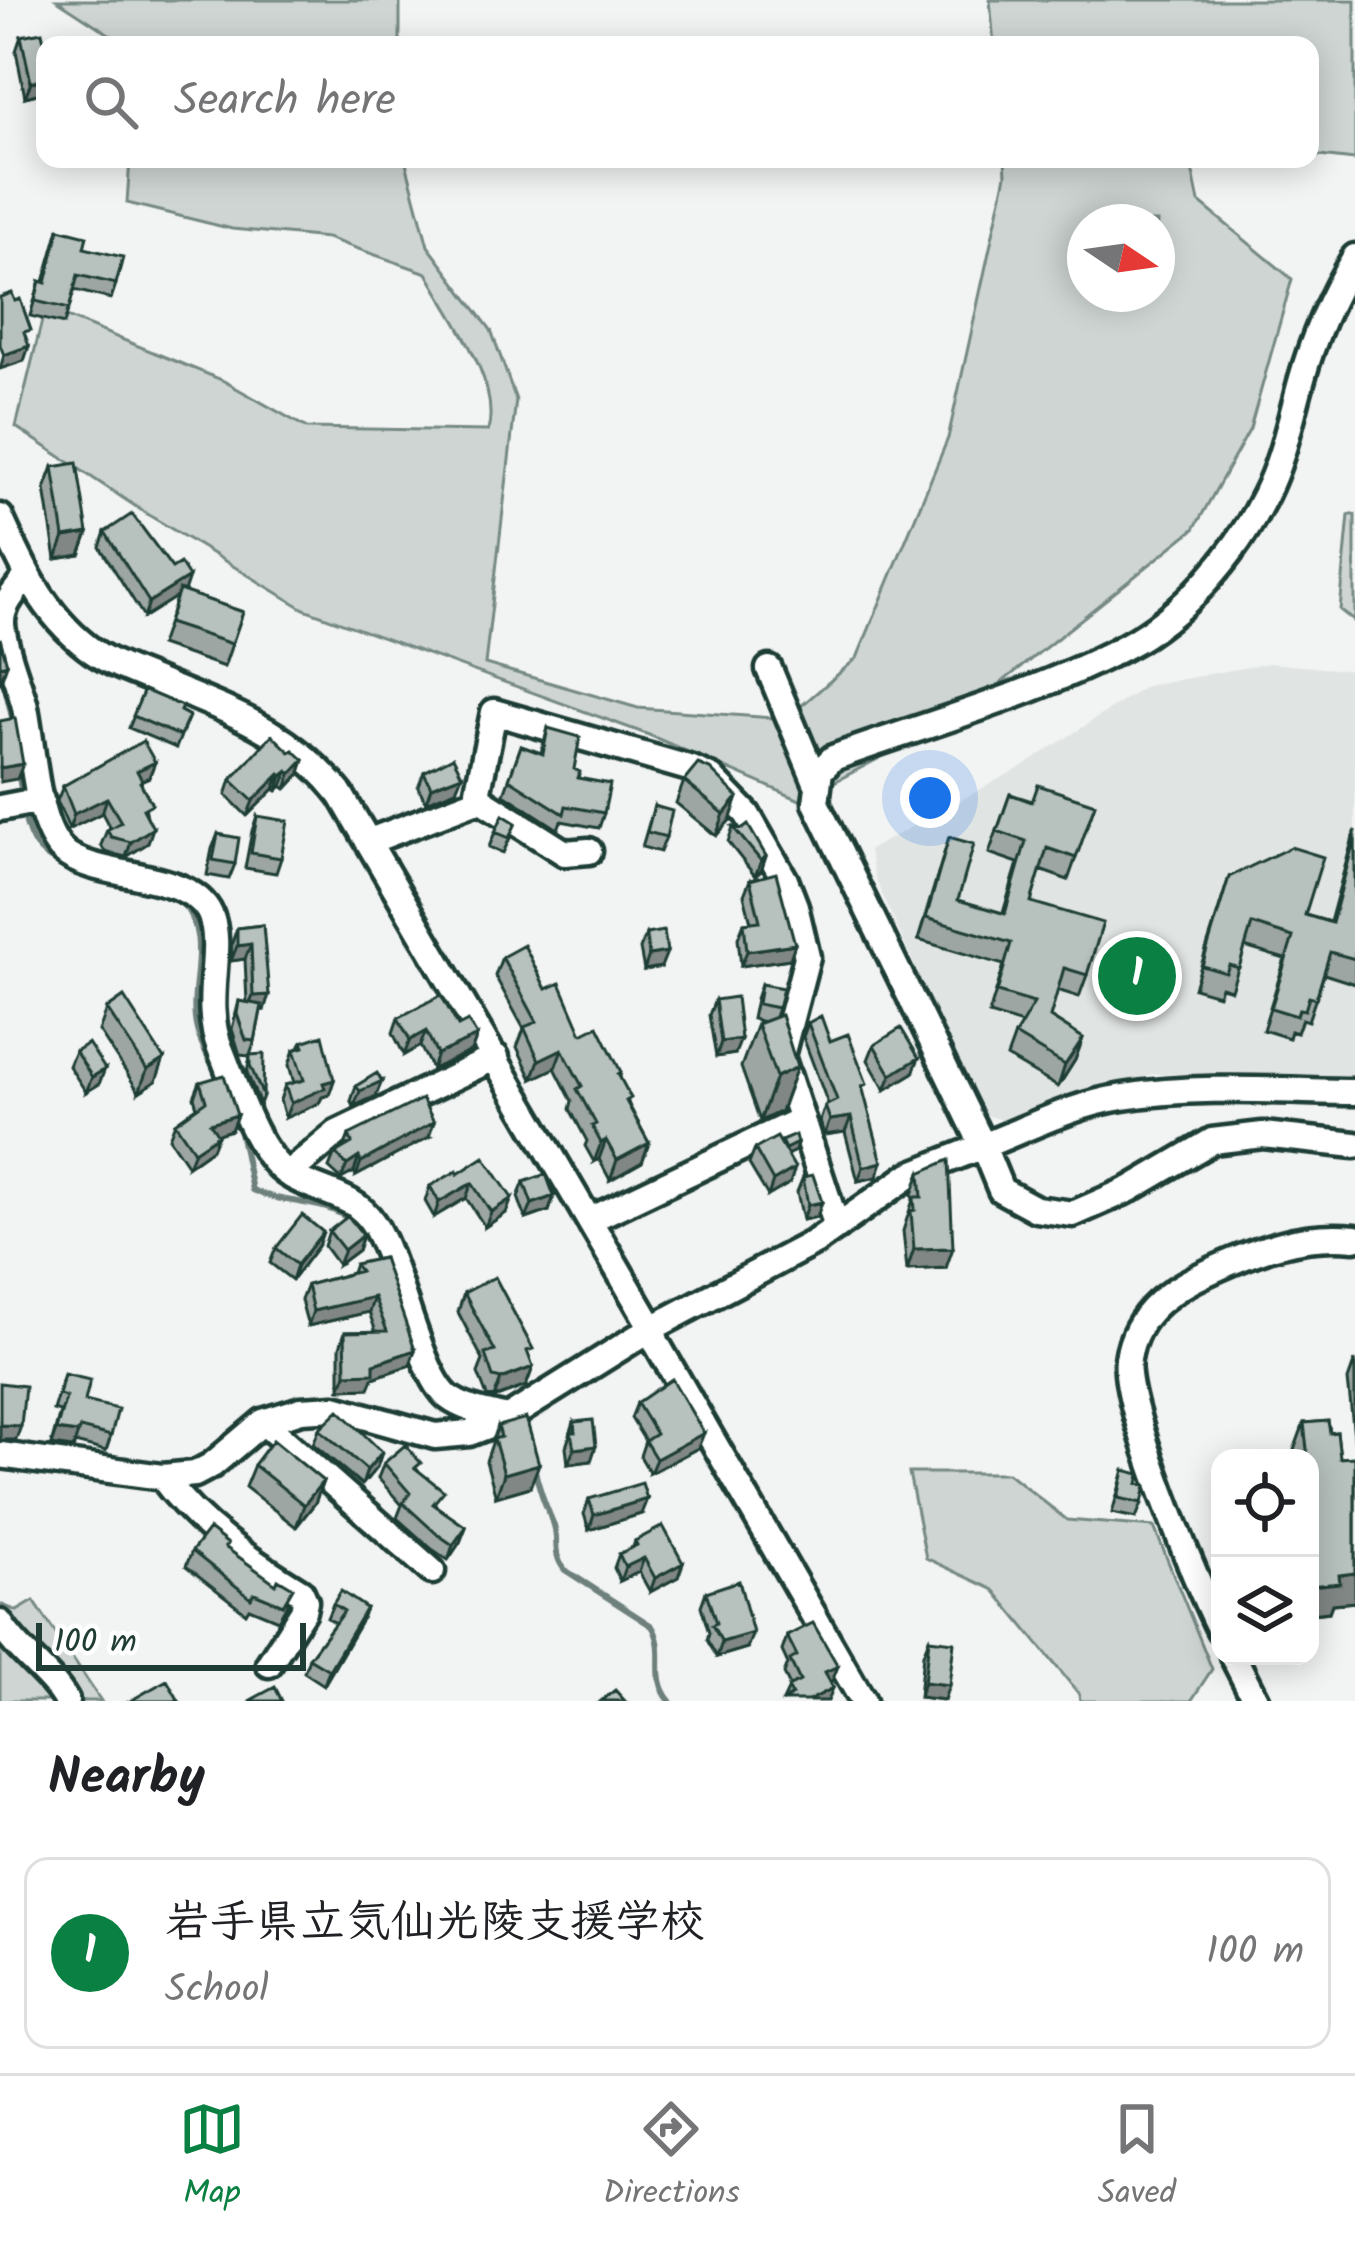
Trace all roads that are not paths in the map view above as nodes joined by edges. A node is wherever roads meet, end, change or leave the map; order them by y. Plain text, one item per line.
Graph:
1 (1355, 256) edge
2 (0, 517) edge
3 (26, 577) junction
4 (770, 669) dead end
5 (816, 782) junction
6 (480, 799) junction
7 (23, 803) edge
8 (370, 842) junction
9 (589, 851) dead end
10 (496, 1057) junction
11 (1355, 1092) edge
12 (802, 1119) junction
13 (1355, 1144) edge
14 (983, 1146) junction
15 (288, 1174) junction
16 (590, 1220) junction
17 (836, 1227) junction
18 (1355, 1238) edge
19 (652, 1328) junction
20 (508, 1418) junction
21 (263, 1422) junction
22 (0, 1455) edge
23 (162, 1477) junction
24 (432, 1571) dead end
25 (1211, 1607) edge
26 (0, 1623) edge
27 (269, 1664) dead end
28 (1238, 1665) edge
29 (66, 1701) edge
30 (862, 1701) edge
31 (1256, 1701) edge

1 - 5 street
2 - 3 street
3 - 7 street
3 - 8 street
4 - 5 street
5 - 14 street
6 - 8 street
6 - 9 street
6 - 12 street
7 - 15 street
8 - 10 street
10 - 15 street
10 - 16 street
11 - 14 street
12 - 16 street
12 - 17 street
13 - 14 street
14 - 17 street
15 - 20 street
16 - 19 street
17 - 19 street
18 - 25 street
19 - 20 street
19 - 30 street
20 - 21 street
21 - 23 street
21 - 24 street
22 - 23 street
23 - 27 street
26 - 29 street
28 - 31 street

